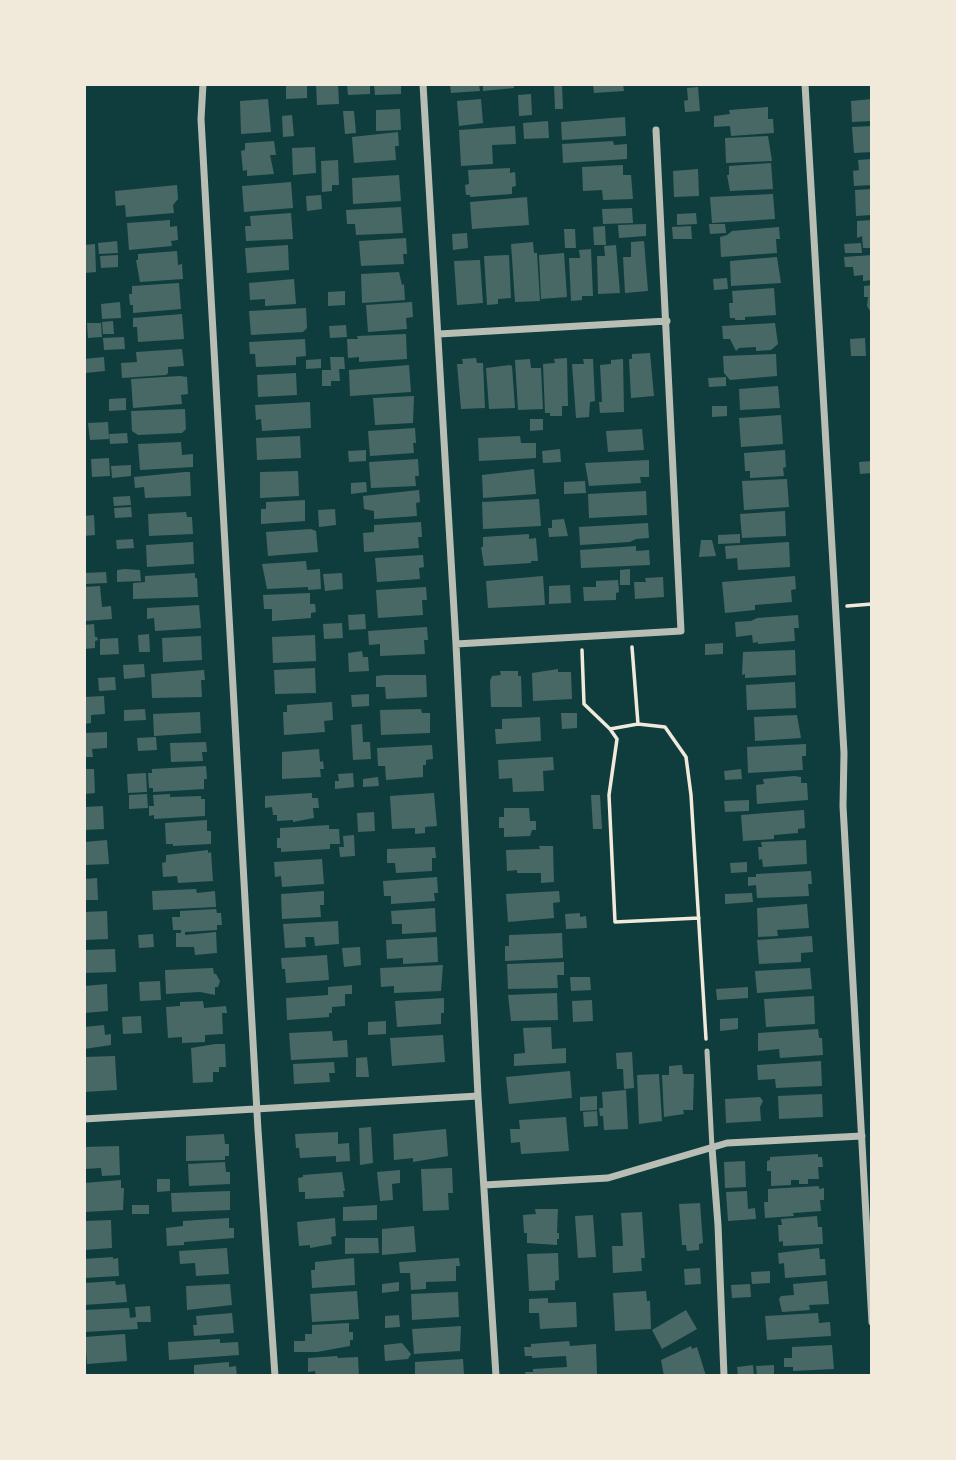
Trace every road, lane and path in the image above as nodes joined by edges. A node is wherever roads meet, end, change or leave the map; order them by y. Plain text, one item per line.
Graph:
1 (203, 84) edge
2 (423, 84) edge
3 (805, 84) edge
4 (656, 130) dead end
5 (667, 321) junction
6 (439, 334) junction
7 (872, 604) edge
8 (835, 607) junction
9 (631, 634) junction
10 (581, 637) junction
11 (456, 644) junction
12 (638, 724) junction
13 (610, 729) junction
14 (699, 918) junction
15 (707, 1051) joint
16 (478, 1096) junction
17 (257, 1110) junction
18 (84, 1119) edge
19 (862, 1136) junction
20 (712, 1148) junction
21 (484, 1185) junction
22 (872, 1322) edge
23 (275, 1376) edge
24 (496, 1376) edge
25 (724, 1376) edge

1 - 17 street
2 - 6 street
3 - 8 street
4 - 5 street
5 - 6 street
5 - 9 street
6 - 11 street
7 - 8 path
8 - 19 street
9 - 10 street
9 - 12 path
10 - 11 street
10 - 13 path
11 - 16 street
12 - 13 path
12 - 14 path
13 - 14 path
14 - 15 path
15 - 20 lane
16 - 17 street
16 - 21 street
17 - 18 street
17 - 23 street
19 - 20 street
19 - 22 street
20 - 21 street
20 - 25 street
21 - 24 street

